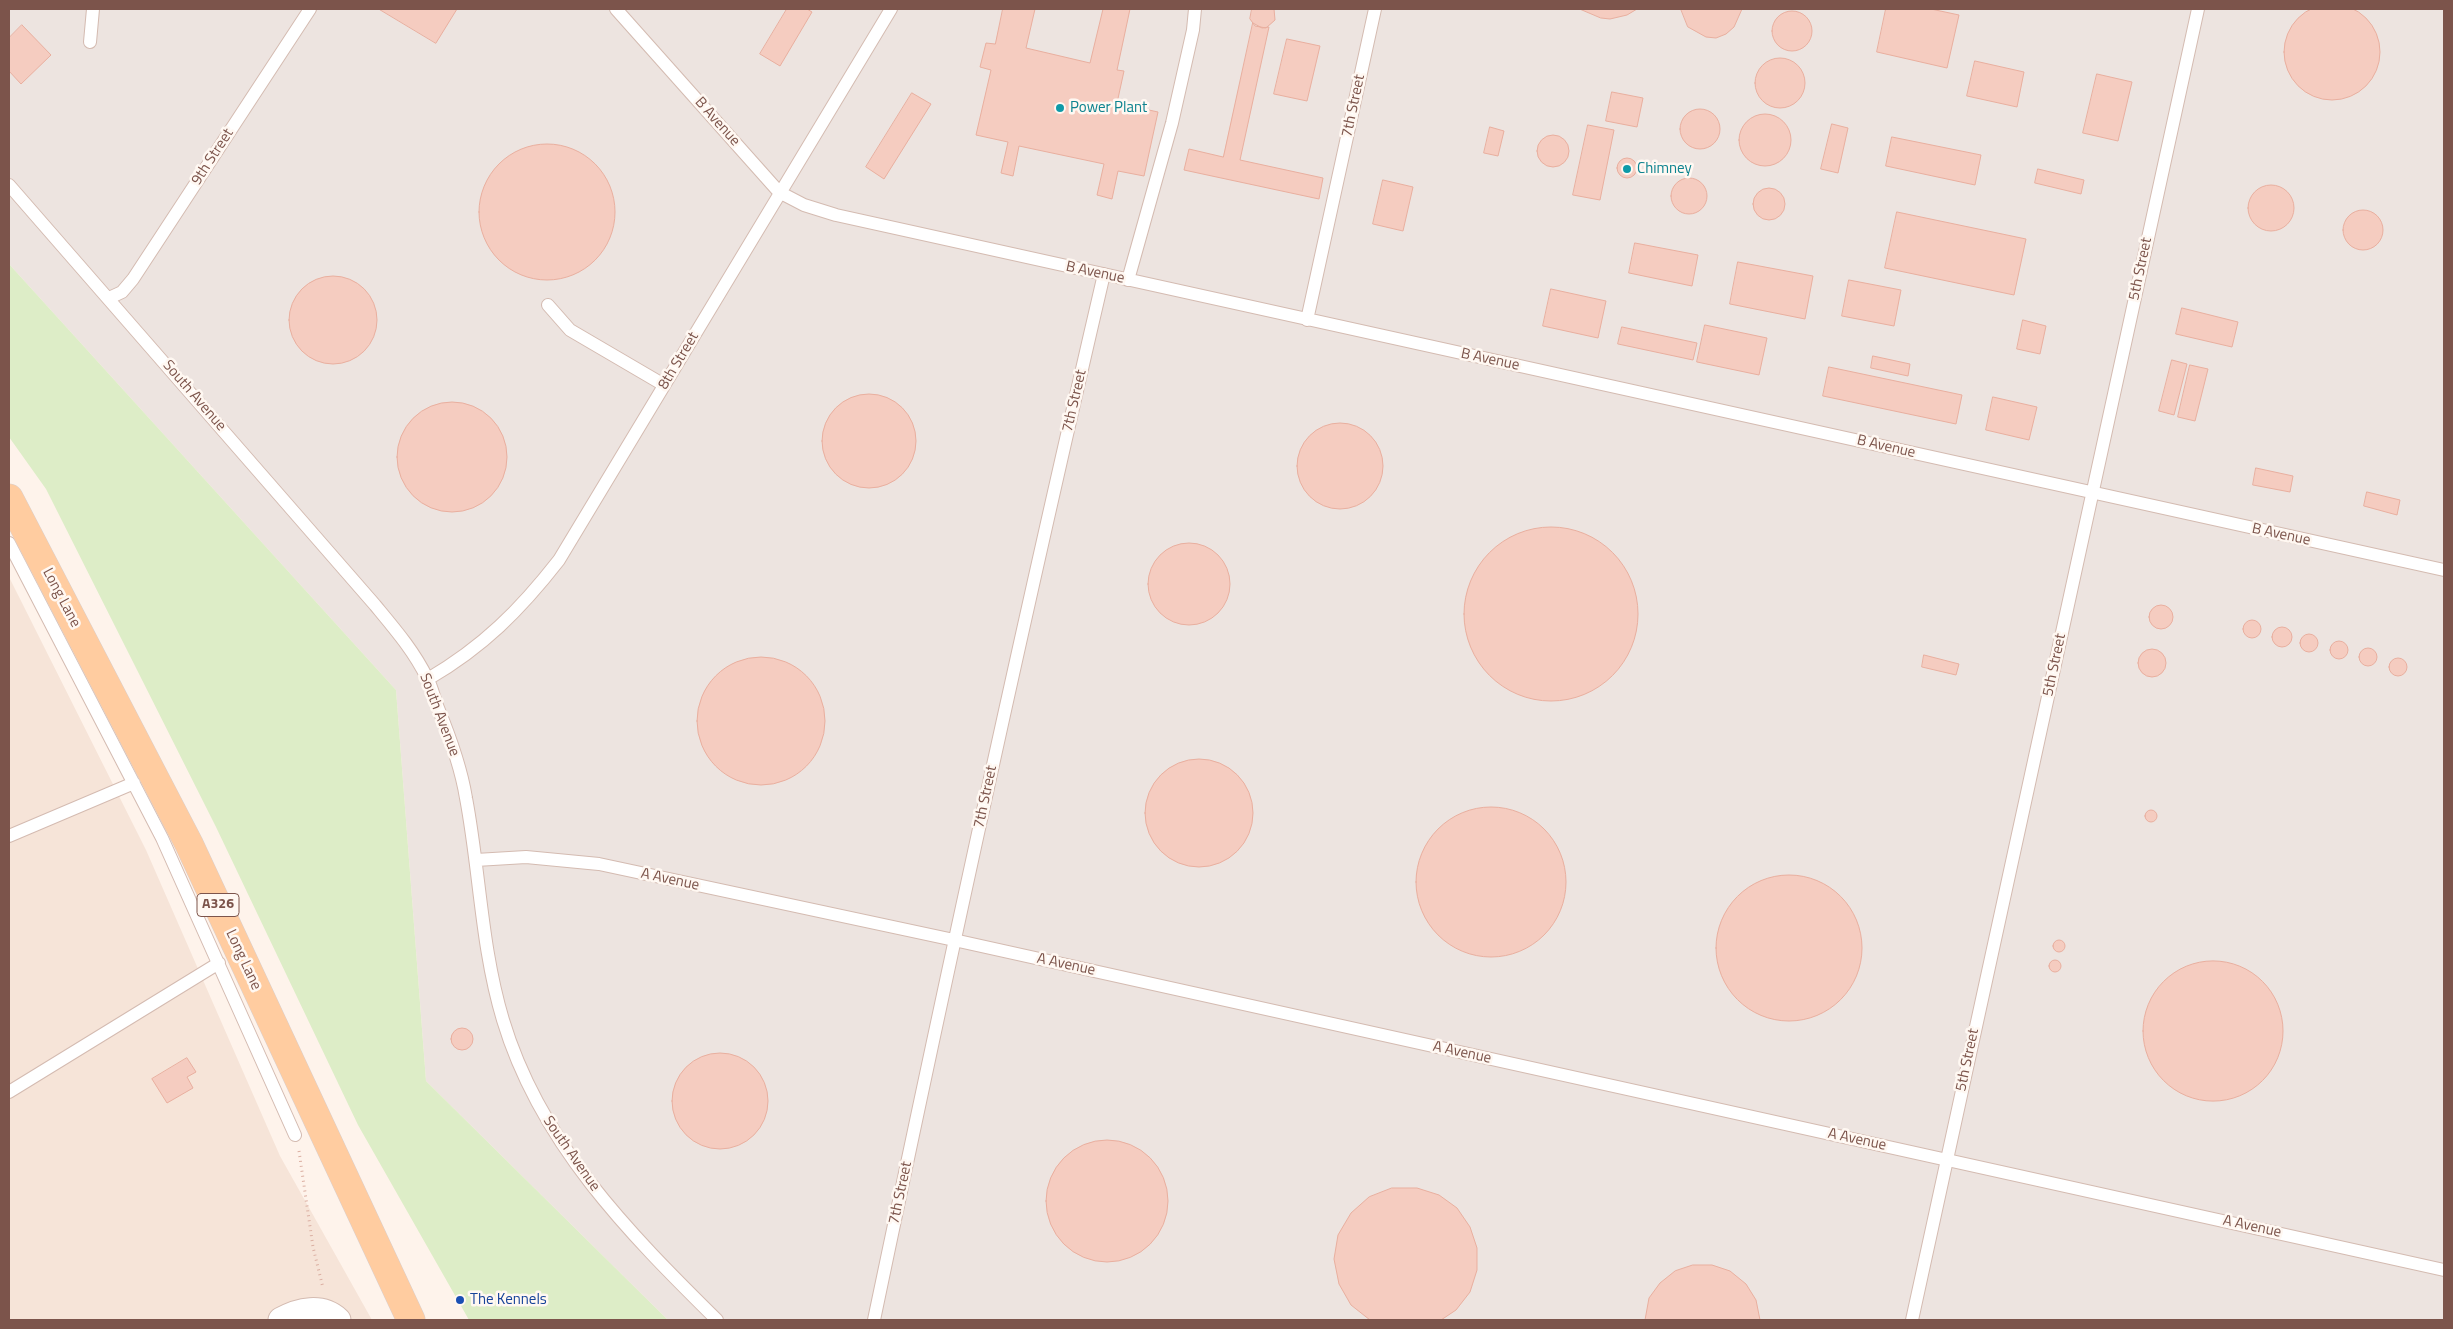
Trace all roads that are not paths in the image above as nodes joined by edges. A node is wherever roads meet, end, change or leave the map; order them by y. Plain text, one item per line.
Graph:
1 (93, 9) edge
2 (310, 9) edge
3 (616, 9) edge
4 (891, 9) edge
5 (1195, 9) edge
6 (1375, 9) edge
7 (2198, 9) edge
8 (90, 42) dead end
9 (9, 185) edge
10 (779, 192) junction
11 (1104, 274) junction
12 (1128, 280) junction
13 (109, 298) junction
14 (548, 305) dead end
15 (1307, 320) junction
16 (664, 385) junction
17 (2093, 493) junction
18 (9, 498) edge
19 (9, 543) edge
20 (2444, 570) edge
21 (428, 679) junction
22 (134, 783) junction
23 (9, 836) edge
24 (476, 860) junction
25 (954, 940) junction
26 (219, 964) junction
27 (9, 1092) edge
28 (295, 1134) road end
29 (1946, 1160) junction
30 (2444, 1270) edge
31 (337, 1319) edge
32 (281, 1320) edge
33 (411, 1320) edge
34 (716, 1320) edge
35 (874, 1320) edge
36 (1912, 1320) edge

1 - 8 lane
2 - 13 lane, 9th Street
3 - 10 lane, B Avenue
4 - 10 lane, 8th Street
5 - 12 lane
6 - 15 lane, 7th Street
7 - 17 lane, 5th Street
9 - 13 lane, South Avenue
10 - 11 lane, B Avenue
10 - 16 lane, 8th Street
11 - 12 lane, B Avenue
11 - 25 lane, 7th Street
12 - 15 lane, B Avenue
13 - 21 lane, South Avenue
14 - 16 lane
15 - 17 lane, B Avenue
16 - 21 lane, 8th Street
17 - 20 lane, B Avenue
17 - 29 lane, 5th Street
18 - 33 main road, Long Lane / A326
19 - 22 lane
21 - 24 lane, South Avenue
22 - 23 lane
22 - 26 lane
24 - 25 lane, A Avenue
24 - 34 lane, South Avenue
25 - 29 lane, A Avenue
25 - 35 lane, 7th Street
26 - 27 lane
26 - 28 lane
29 - 30 lane, A Avenue
29 - 36 lane, 5th Street
31 - 32 street

